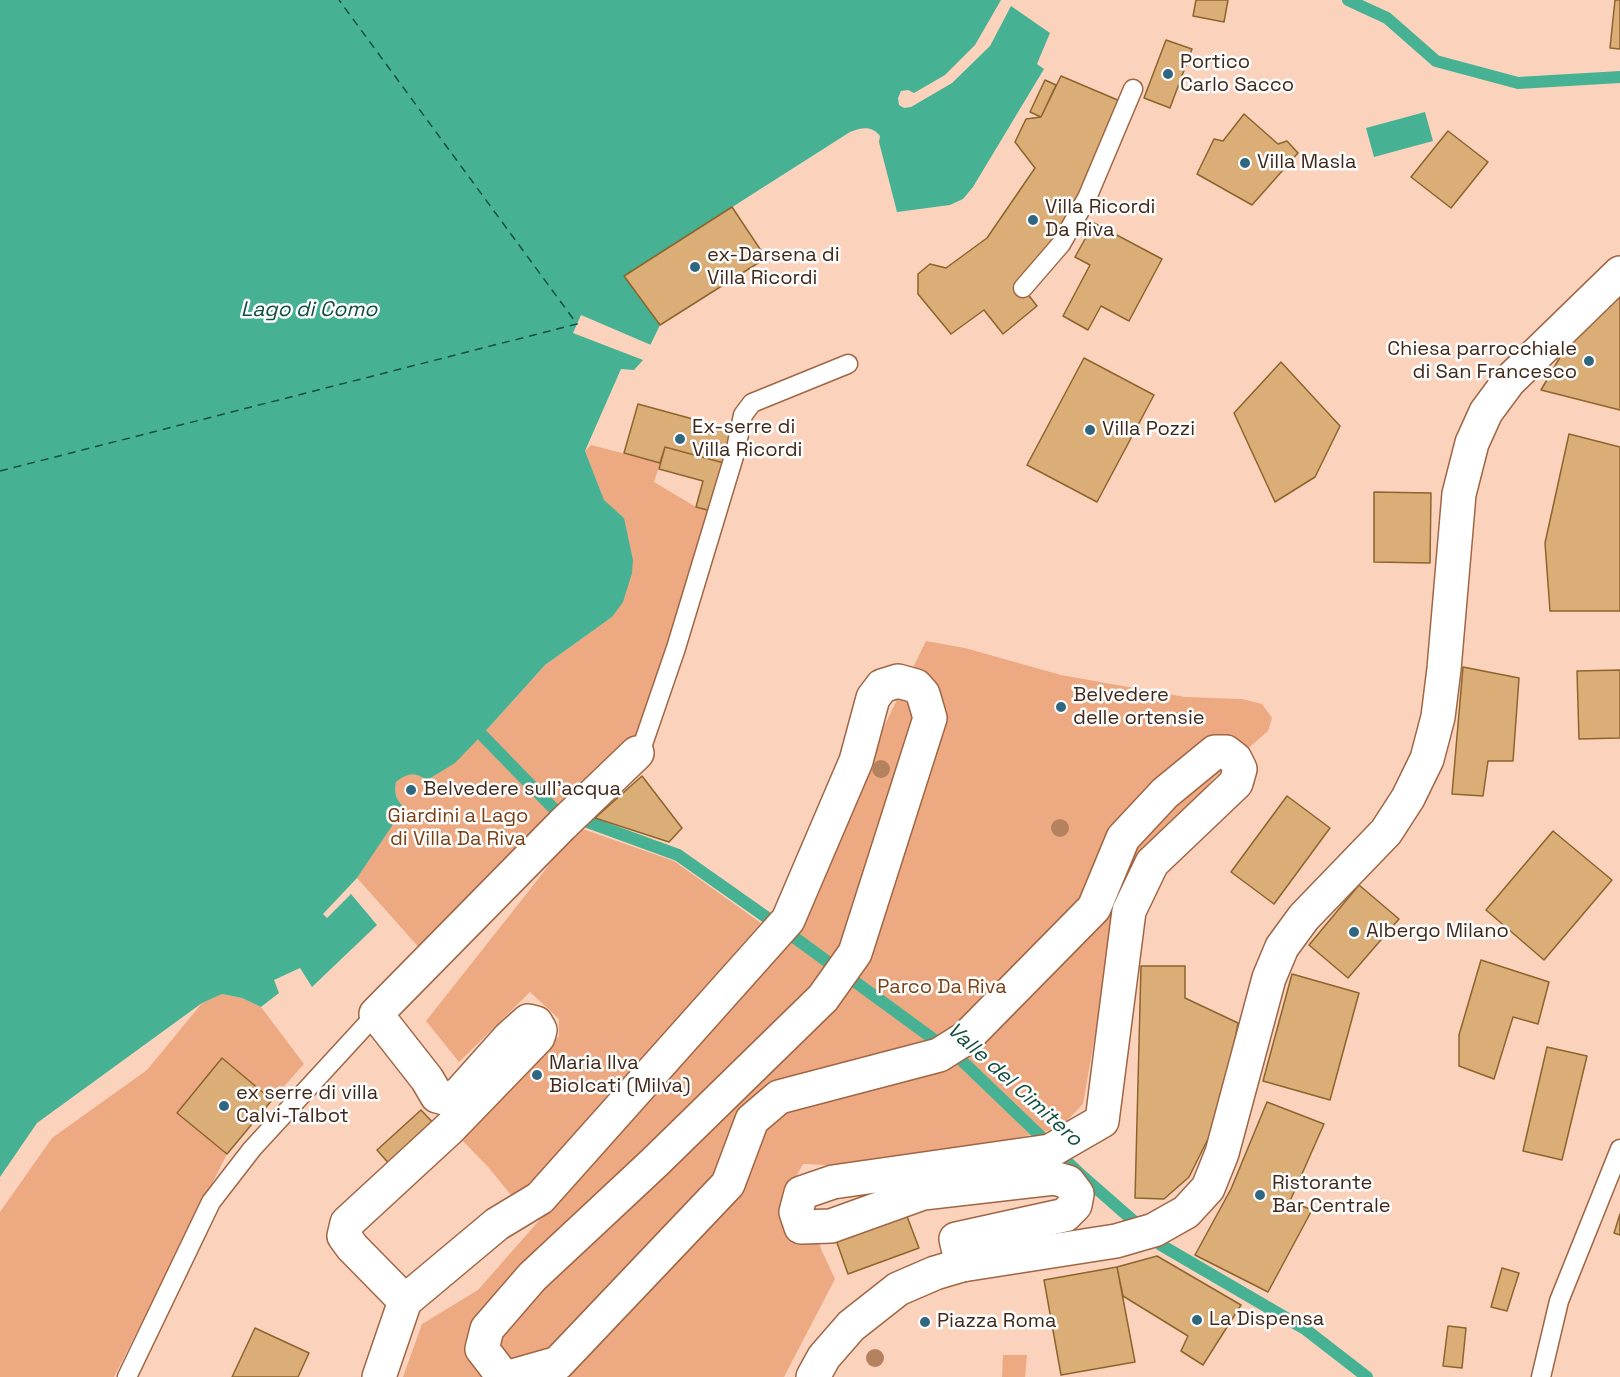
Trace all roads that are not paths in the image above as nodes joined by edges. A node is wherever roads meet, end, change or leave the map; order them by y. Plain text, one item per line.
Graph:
1 (1133, 89) dead end
2 (1620, 273) edge
3 (1023, 288) dead end
4 (848, 364) dead end
5 (637, 753) joint
6 (376, 1014) junction
7 (1620, 1149) edge
8 (962, 1265) junction
9 (405, 1301) junction
10 (127, 1377) edge
11 (379, 1377) edge
12 (508, 1377) edge
13 (813, 1377) edge
14 (1541, 1377) edge

1 - 3 lane
2 - 8 street
4 - 5 lane
5 - 6 street
6 - 9 street
6 - 10 lane
7 - 14 lane
8 - 12 street
8 - 13 street
9 - 11 street
9 - 12 street

